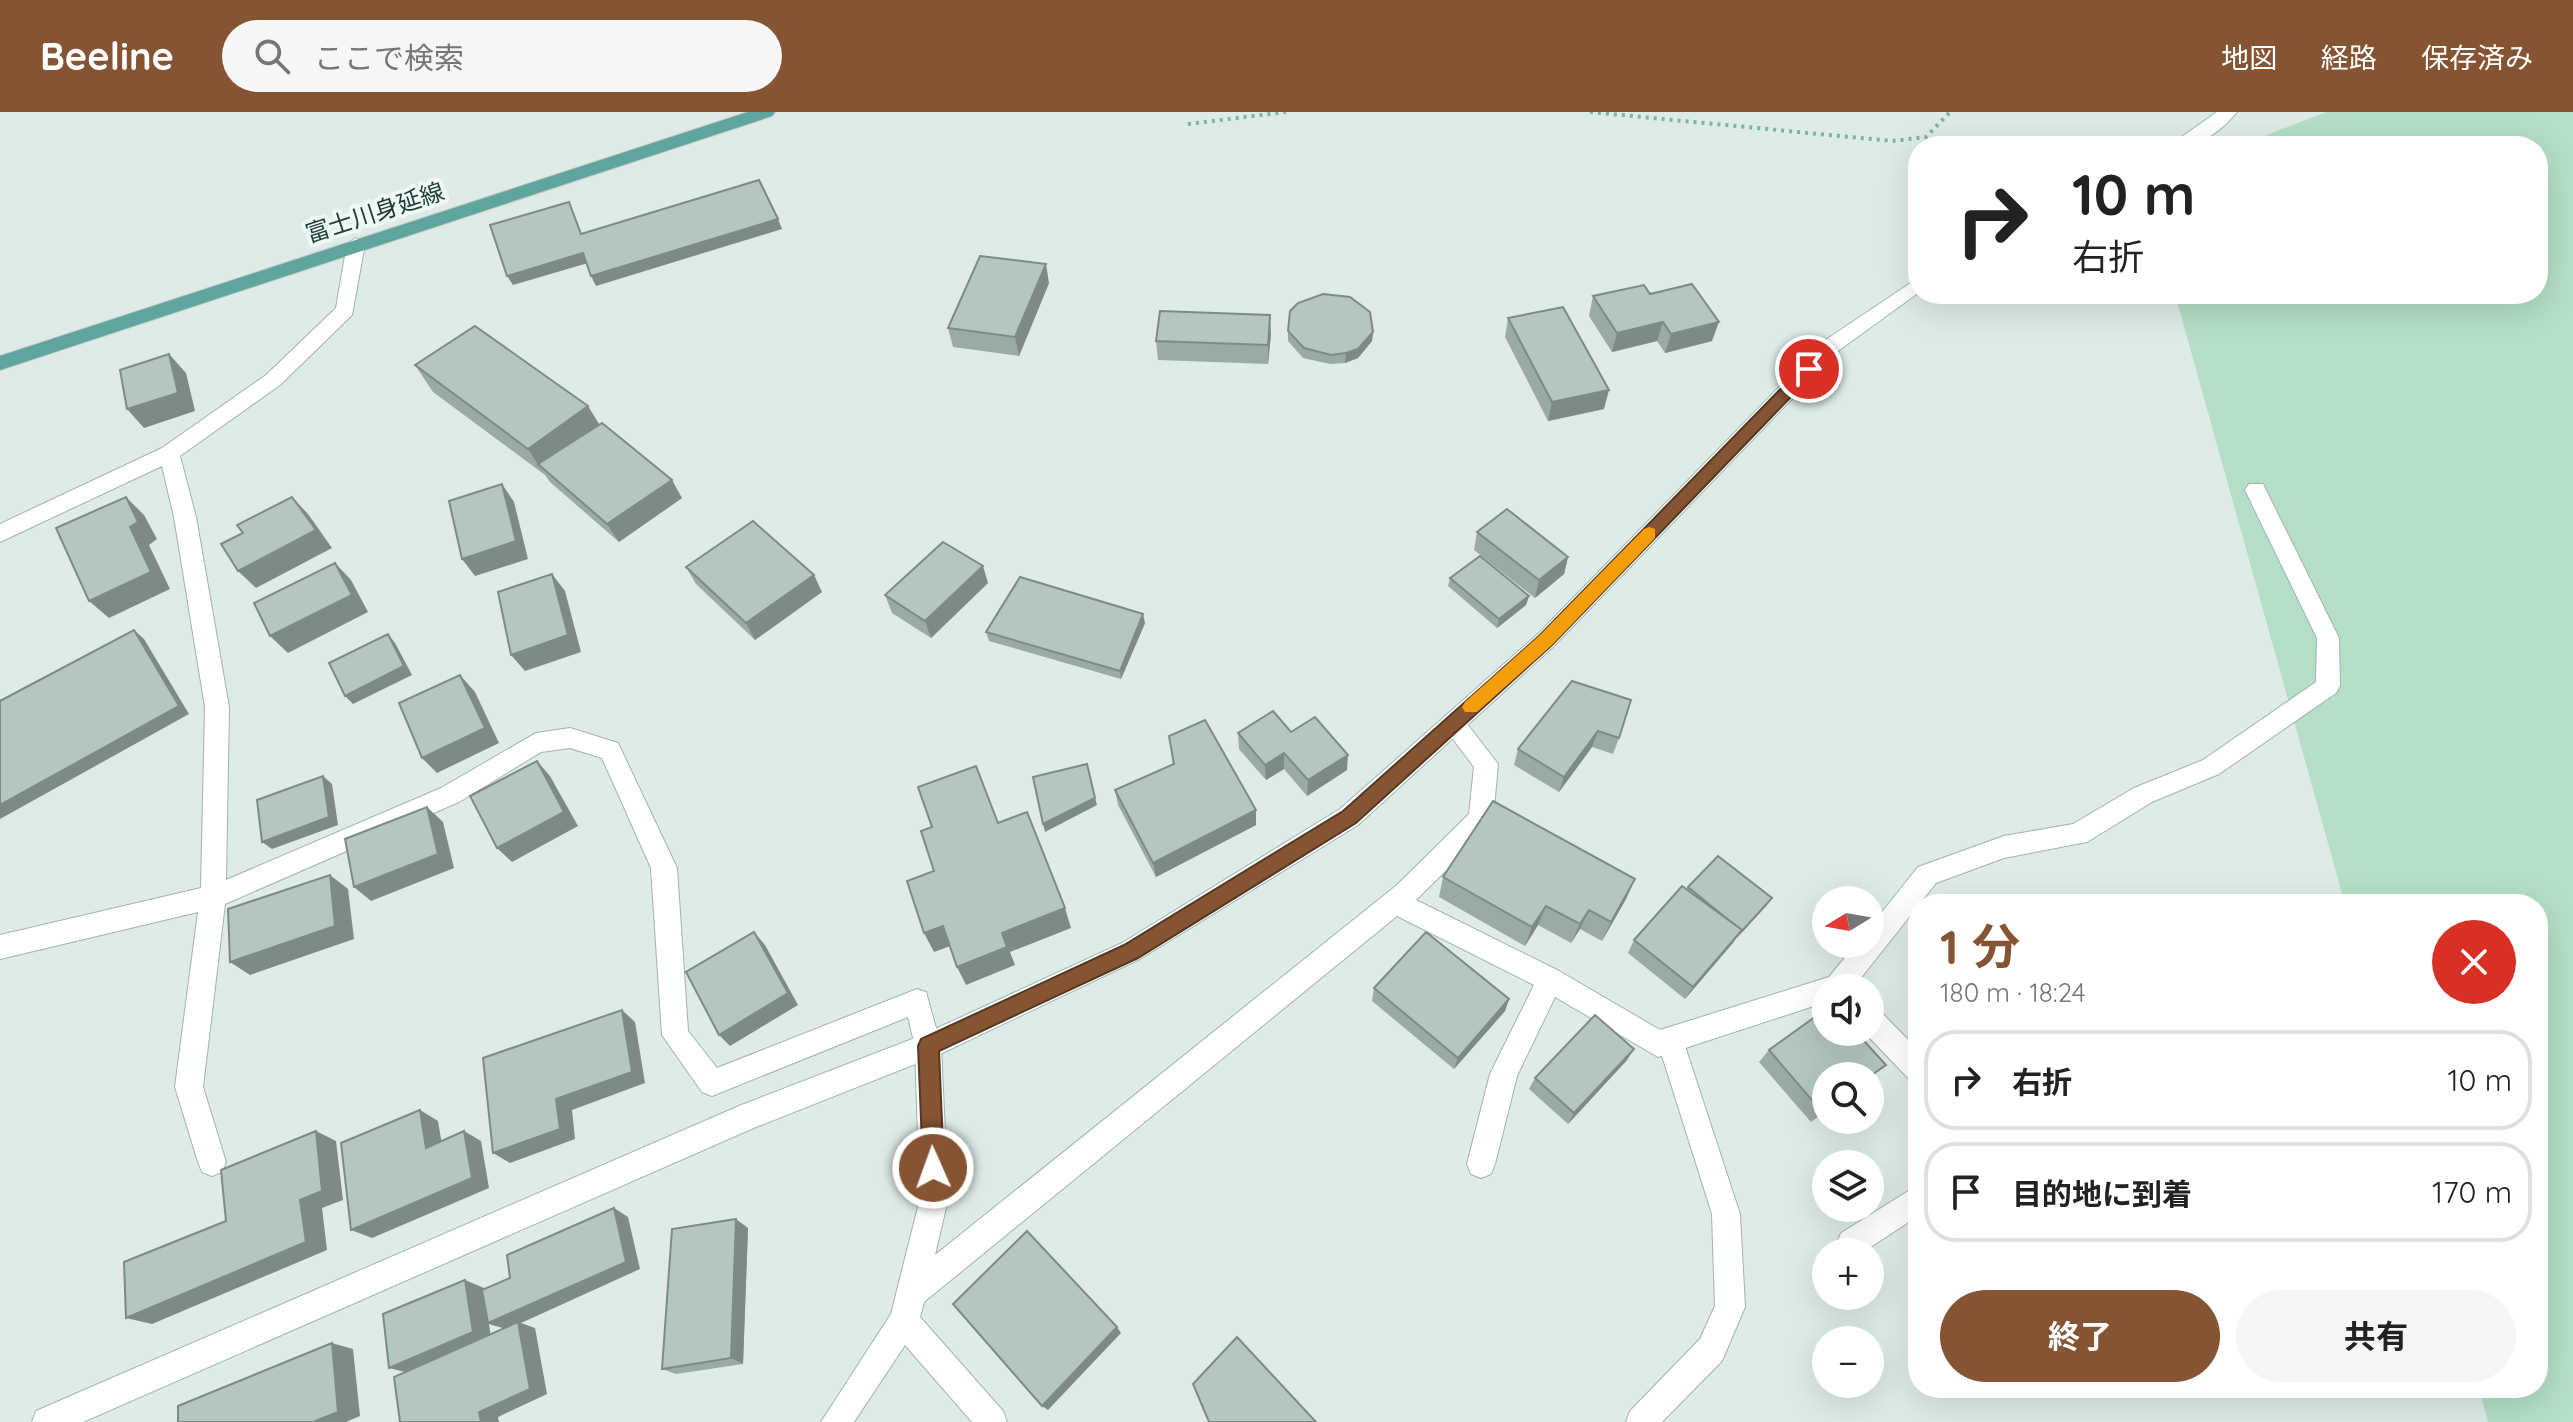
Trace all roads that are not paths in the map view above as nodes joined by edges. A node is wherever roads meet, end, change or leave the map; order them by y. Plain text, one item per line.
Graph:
1 (766, 112) edge
2 (2228, 112) edge
3 (2198, 136) edge
4 (356, 244) junction
5 (1908, 291) edge
6 (0, 363) edge
7 (169, 453) junction
8 (2256, 490) dead end
9 (0, 534) edge
10 (1453, 723) junction
11 (1911, 894) edge
12 (213, 897) junction
13 (1908, 898) edge
14 (1394, 902) junction
15 (0, 947) edge
16 (1846, 974) edge
17 (1550, 980) junction
18 (1812, 995) edge
19 (1884, 1034) edge
20 (1670, 1040) junction
21 (928, 1046) junction
22 (1908, 1059) edge
23 (212, 1162) dead end
24 (1481, 1164) dead end
25 (1908, 1206) edge
26 (1859, 1238) edge
27 (908, 1307) junction
28 (47, 1422) edge
29 (836, 1422) edge
30 (992, 1422) edge
31 (1641, 1422) edge

1 - 4 main road, 富士川身延線
2 - 3 street
4 - 6 main road, 富士川身延線
4 - 7 street
5 - 10 street
7 - 9 street
7 - 12 street
8 - 11 street
10 - 14 street
10 - 21 street
12 - 15 street
12 - 21 street
12 - 23 street
13 - 16 street
14 - 17 street
14 - 27 street
17 - 20 street
17 - 24 street
18 - 20 street
19 - 22 street
20 - 31 street
21 - 27 street
21 - 28 street
25 - 26 street
27 - 29 street
27 - 30 street

